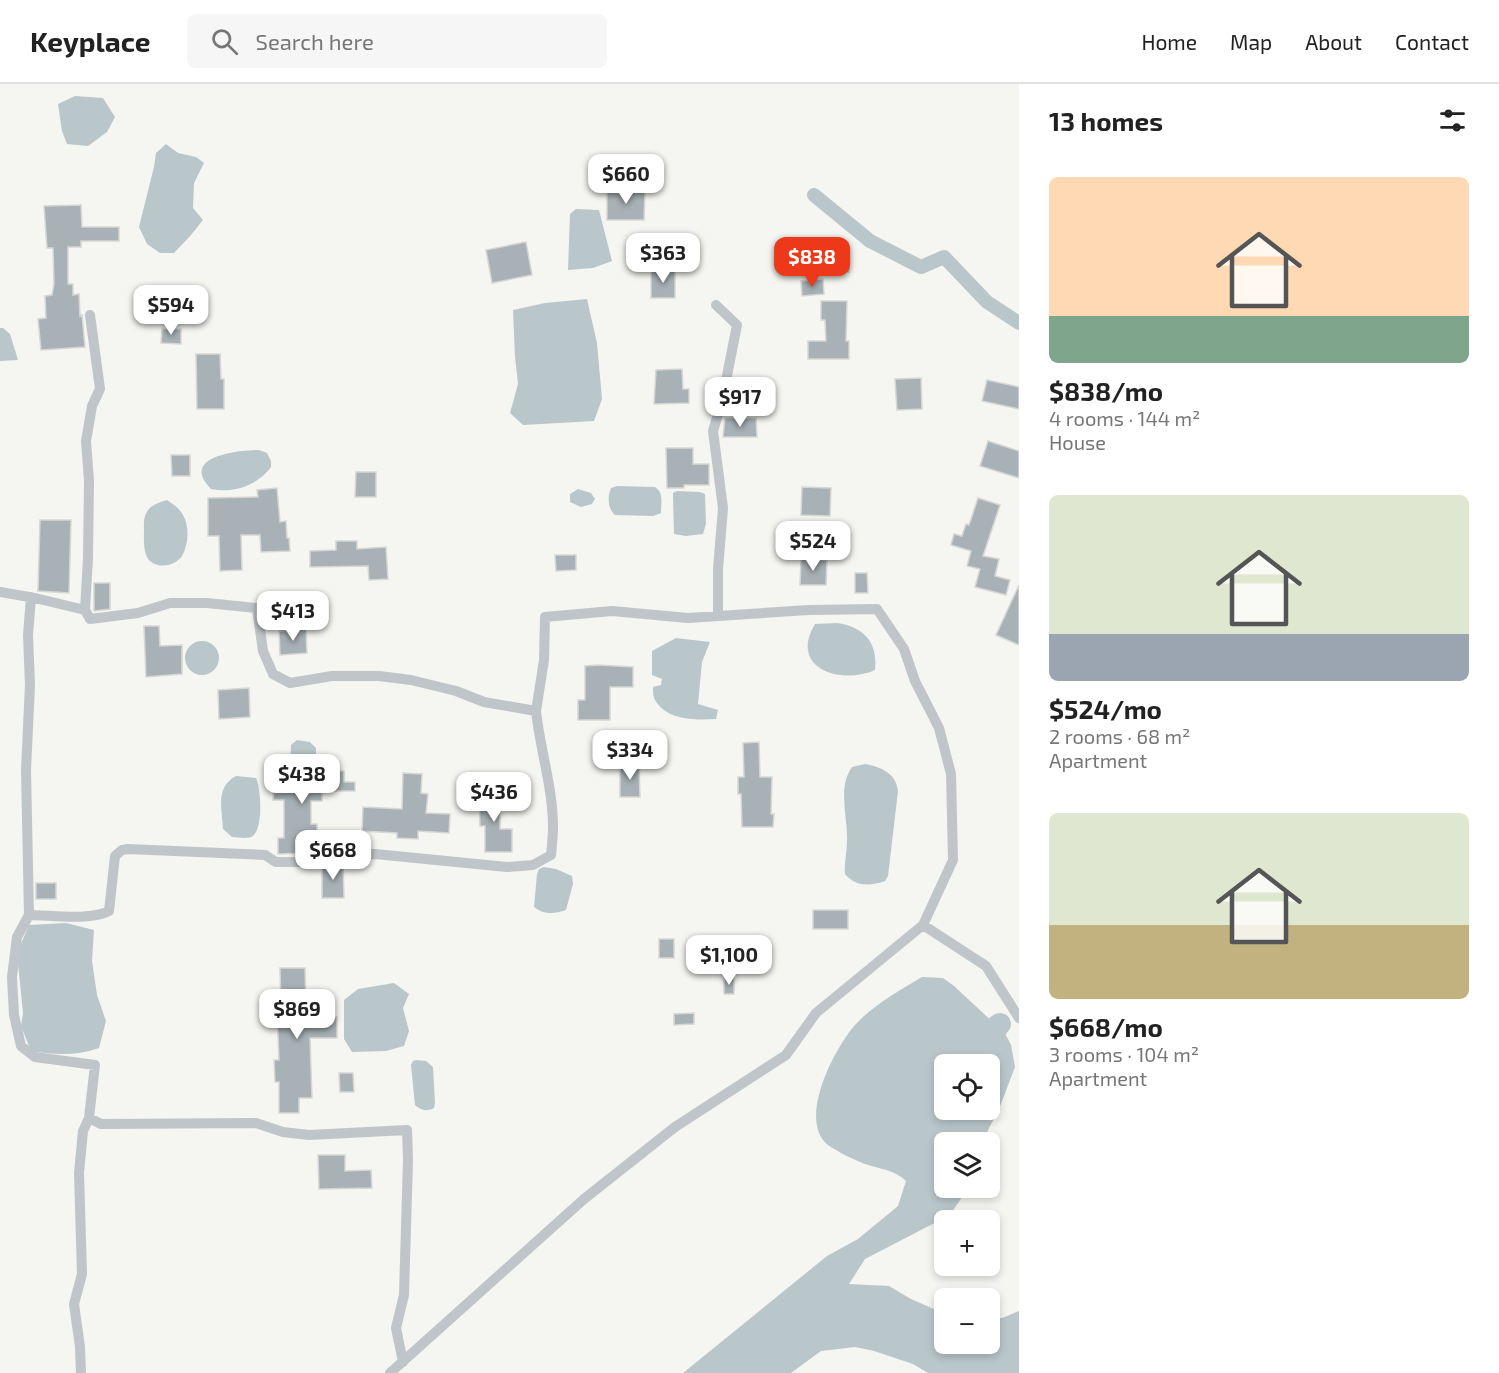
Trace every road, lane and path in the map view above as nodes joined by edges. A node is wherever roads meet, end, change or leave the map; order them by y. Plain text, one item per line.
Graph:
1 (716, 305) dead end
2 (90, 315) dead end
3 (0, 592) edge
4 (31, 597) junction
5 (85, 610) junction
6 (718, 616) junction
7 (536, 711) junction
8 (28, 915) junction
9 (923, 925) junction
10 (1019, 1018) edge
11 (89, 1118) junction
12 (403, 1362) junction
13 (81, 1373) edge
14 (390, 1373) edge

1 - 6 street
2 - 5 street
3 - 4 street
4 - 5 street
4 - 8 street
5 - 7 street
6 - 7 street
6 - 9 street
7 - 8 street
8 - 11 street
9 - 10 street
9 - 12 street
11 - 12 street
11 - 13 street
12 - 14 street

